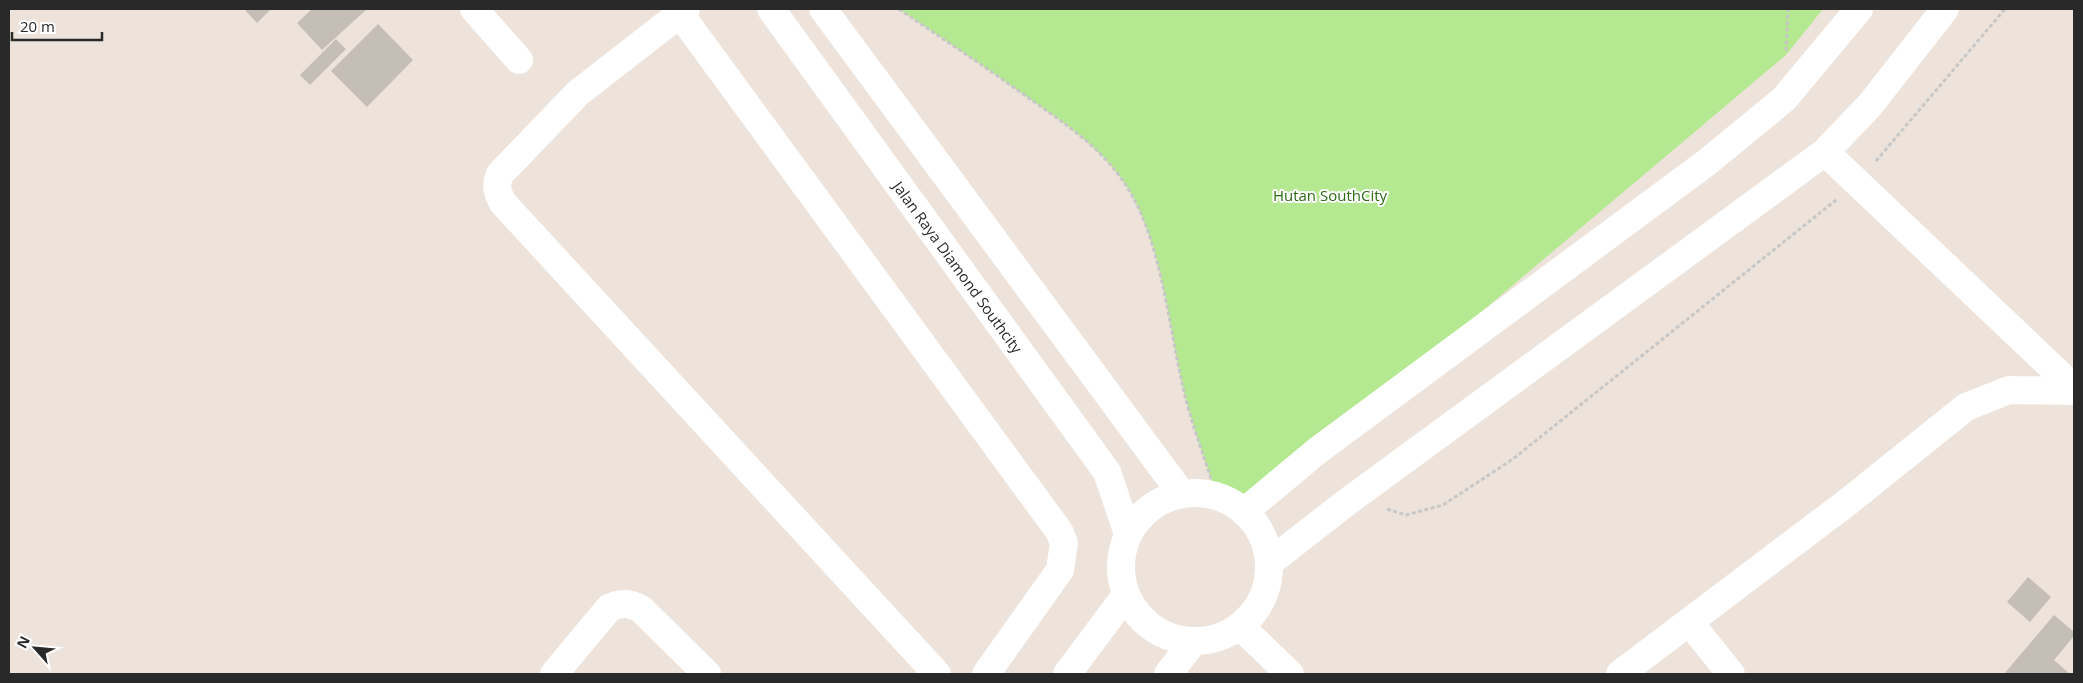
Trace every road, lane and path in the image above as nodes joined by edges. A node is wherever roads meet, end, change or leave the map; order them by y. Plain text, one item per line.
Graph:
1 (474, 9) edge
2 (771, 9) edge
3 (823, 9) edge
4 (899, 9) edge
5 (1859, 9) edge
6 (1945, 9) edge
7 (2005, 9) edge
8 (683, 12) edge
9 (519, 60) dead end
10 (1825, 152) junction
11 (1858, 183) junction
12 (2074, 389) edge
13 (1182, 493) junction
14 (1216, 495) junction
15 (1354, 498) junction
16 (1245, 511) junction
17 (1128, 534) junction
18 (1270, 562) junction
19 (1126, 595) junction
20 (1690, 623) junction
21 (1240, 626) junction
22 (1194, 642) junction
23 (554, 674) edge
24 (707, 674) edge
25 (937, 674) edge
26 (986, 674) edge
27 (1067, 674) edge
28 (1168, 674) edge
29 (1290, 674) edge
30 (1620, 674) edge
31 (1731, 674) edge

1 - 9 street
2 - 17 street, Jalan Raya Diamond Southcity
3 - 13 street
4 - 14 path
5 - 16 street
6 - 10 street
7 - 11 path
8 - 25 street
8 - 26 street
10 - 11 street
10 - 15 street
11 - 12 street
11 - 15 path
12 - 20 street
13 - 14 street
13 - 17 street
14 - 16 street
15 - 18 street
16 - 18 street
17 - 19 street
18 - 21 street
19 - 22 street
19 - 27 street
20 - 30 street
20 - 31 street
21 - 22 street
21 - 29 street
22 - 28 street
23 - 24 street

